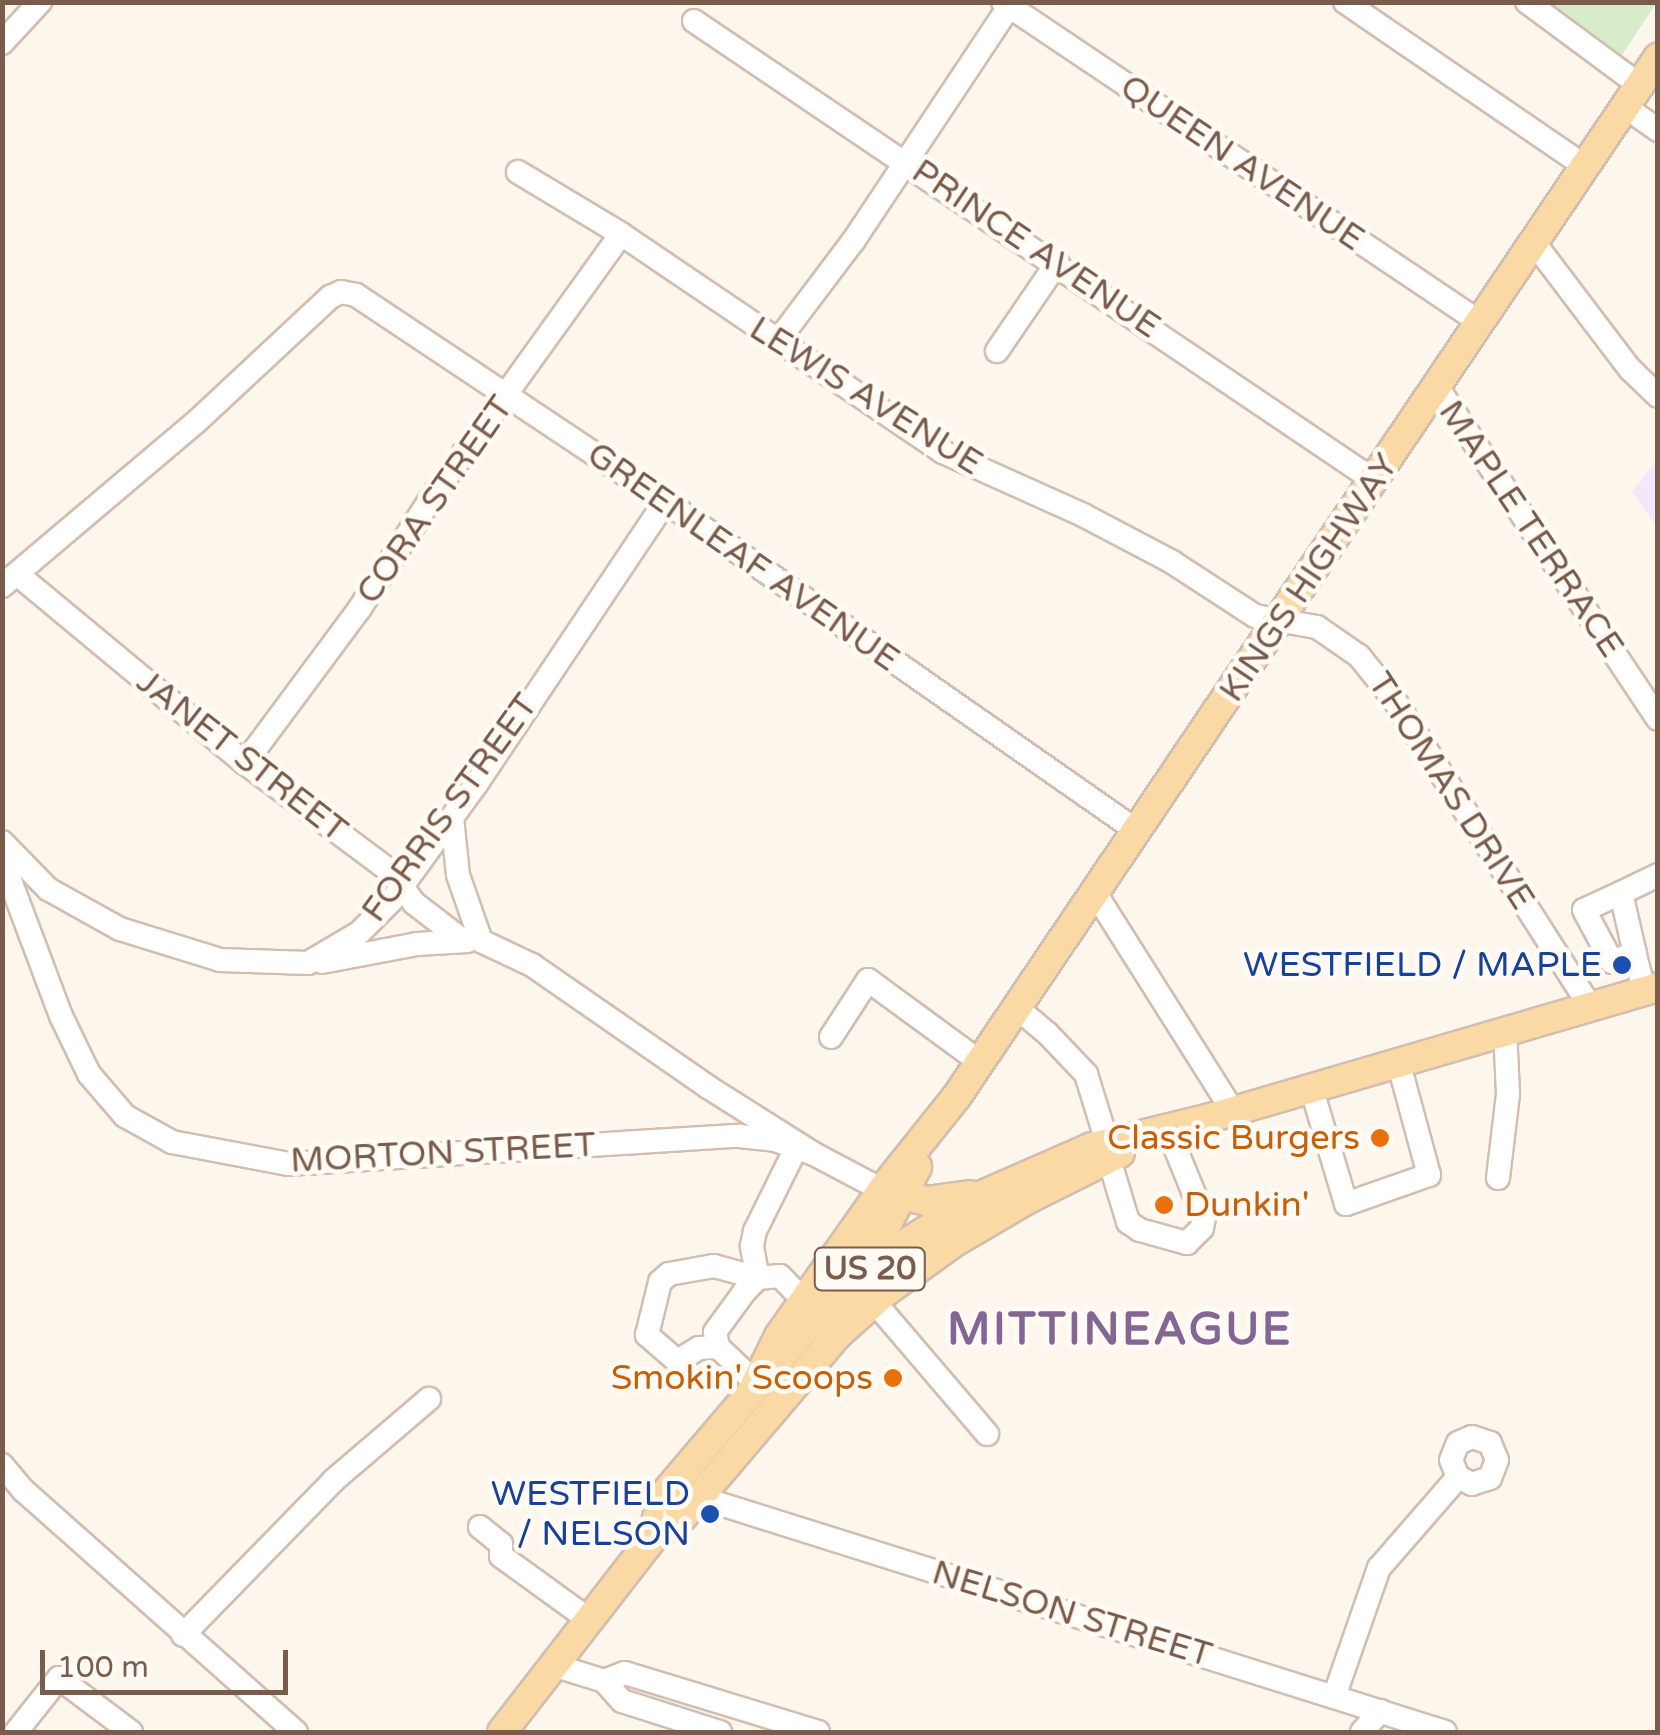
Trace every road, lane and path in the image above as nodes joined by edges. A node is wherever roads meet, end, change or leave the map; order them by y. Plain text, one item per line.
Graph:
1 (40, 2) edge
2 (1344, 2) edge
3 (1527, 2) edge
4 (1008, 4) edge
5 (694, 21) dead end
6 (2, 42) edge
7 (1658, 58) edge
8 (1632, 95) junction
9 (1658, 130) edge
10 (906, 161) junction
11 (1587, 168) junction
12 (518, 172) dead end
13 (621, 234) junction
14 (1535, 244) junction
15 (1057, 263) junction
16 (1482, 324) junction
17 (777, 342) junction
18 (998, 351) dead end
19 (1438, 388) junction
20 (508, 394) junction
21 (1658, 396) edge
22 (1375, 481) junction
23 (665, 502) junction
24 (10, 580) edge
25 (1279, 621) junction
26 (1658, 719) edge
27 (245, 764) junction
28 (452, 818) junction
29 (1137, 831) junction
30 (2, 842) edge
31 (4, 868) edge
32 (1658, 875) edge
33 (403, 884) junction
34 (1095, 893) junction
35 (1621, 893) junction
36 (472, 941) junction
37 (1635, 953) junction
38 (308, 963) junction
39 (1651, 988) edge
40 (1588, 1004) junction
41 (1016, 1008) junction
42 (1505, 1029) junction
43 (831, 1038) dead end
44 (1398, 1061) junction
45 (980, 1062) junction
46 (1311, 1087) junction
47 (1233, 1111) junction
48 (1174, 1128) junction
49 (802, 1148) junction
50 (1108, 1151) junction
51 (1498, 1178) dead end
52 (991, 1190) junction
53 (892, 1193) junction
54 (866, 1291) junction
55 (788, 1292) junction
56 (718, 1346) junction
57 (756, 1383) junction
58 (429, 1399) dead end
59 (987, 1434) dead end
60 (2, 1465) edge
61 (1458, 1478) dead end
62 (23, 1490) junction
63 (698, 1496) junction
64 (2, 1504) edge
65 (480, 1527) dead end
66 (652, 1537) junction
67 (588, 1619) junction
68 (183, 1636) junction
69 (553, 1665) junction
70 (604, 1681) junction
71 (1334, 1697) junction
72 (1380, 1711) junction
73 (16, 1732) edge
74 (131, 1732) edge
75 (296, 1732) edge
76 (502, 1732) edge
77 (720, 1732) edge
78 (814, 1732) edge
79 (1362, 1732) edge
80 (1446, 1732) edge

1 - 6 street
2 - 11 street
3 - 8 street
4 - 10 street
4 - 16 street, QUEEN AVENUE
5 - 10 street, PRINCE AVENUE
7 - 8 main road, KINGS HIGHWAY
8 - 9 street
8 - 11 main road, KINGS HIGHWAY
10 - 15 street, PRINCE AVENUE
10 - 17 street
11 - 14 main road, KINGS HIGHWAY
12 - 13 street, LEWIS AVENUE
13 - 17 street, LEWIS AVENUE
13 - 20 street, CORA STREET
14 - 16 main road, KINGS HIGHWAY
14 - 21 street
15 - 18 street
15 - 22 street, PRINCE AVENUE
16 - 19 main road, KINGS HIGHWAY
17 - 25 street, LEWIS AVENUE
19 - 22 main road, KINGS HIGHWAY
19 - 26 street, MAPLE TERRACE
20 - 23 street, GREENLEAF AVENUE
20 - 24 street, GREENLEAF AVENUE
20 - 27 street, CORA STREET
22 - 25 main road, KINGS HIGHWAY
23 - 28 street, FORRIS STREET
23 - 29 street, GREENLEAF AVENUE
24 - 27 street, JANET STREET
25 - 29 main road, KINGS HIGHWAY
25 - 40 street, THOMAS DRIVE
27 - 33 street, JANET STREET
28 - 33 street, FORRIS STREET
28 - 36 street
29 - 34 main road, KINGS HIGHWAY
30 - 38 street
31 - 49 street, MORTON STREET
32 - 35 street
33 - 36 street, JANET STREET
33 - 38 street, FORRIS STREET
34 - 41 main road, KINGS HIGHWAY
34 - 47 street
35 - 37 street
35 - 37 street
36 - 38 street
36 - 49 street, JANET STREET
37 - 39 street
39 - 40 main road, US 20
40 - 42 main road, US 20
41 - 45 main road, KINGS HIGHWAY
41 - 50 street
42 - 44 main road, US 20
42 - 51 street
43 - 45 street
44 - 46 main road, US 20
44 - 46 street
45 - 53 main road, KINGS HIGHWAY
46 - 47 main road, US 20
47 - 48 main road, US 20
48 - 50 main road, US 20
48 - 50 street
49 - 53 street, JANET STREET
49 - 55 street
50 - 52 main road, US 20
50 - 54 main road, US 20
52 - 53 main road
52 - 54 main road, US 20
53 - 54 main road, KINGS HIGHWAY
53 - 55 main road, KINGS HIGHWAY
54 - 55 main road, US 20
54 - 59 street
54 - 63 main road, US 20
55 - 56 street
55 - 56 street
55 - 57 main road, KINGS HIGHWAY
56 - 57 street
57 - 66 main road, US 20
58 - 68 street
60 - 62 street
61 - 71 street
62 - 64 street
62 - 68 street
63 - 66 main road, US 20
63 - 71 street, NELSON STREET
65 - 67 street
66 - 67 main road, US 20
67 - 69 main road, US 20
68 - 75 street
69 - 70 street
69 - 76 main road, US 20
70 - 77 street
70 - 78 street
71 - 72 street, NELSON STREET
72 - 79 street
72 - 80 street, NELSON STREET
73 - 74 street

